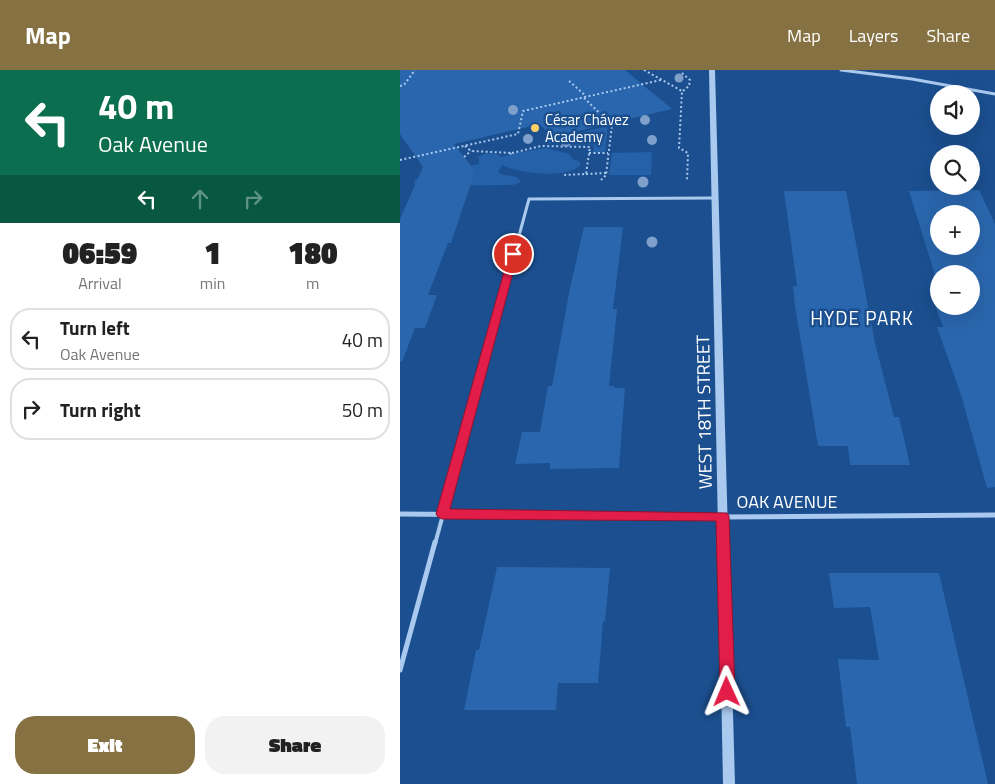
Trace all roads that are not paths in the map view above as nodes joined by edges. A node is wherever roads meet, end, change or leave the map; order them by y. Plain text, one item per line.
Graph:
1 (712, 70) edge
2 (841, 70) edge
3 (995, 94) edge
4 (716, 198) junction
5 (400, 514) edge
6 (442, 514) junction
7 (995, 515) edge
8 (723, 516) junction
9 (400, 670) edge
10 (729, 784) edge

1 - 4 street, WEST 18TH STREET
2 - 3 street
4 - 6 lane
4 - 8 street, WEST 18TH STREET
5 - 6 street, OAK AVENUE
6 - 8 street, OAK AVENUE
6 - 9 lane
7 - 8 street, OAK AVENUE
8 - 10 street, WEST 18TH STREET

